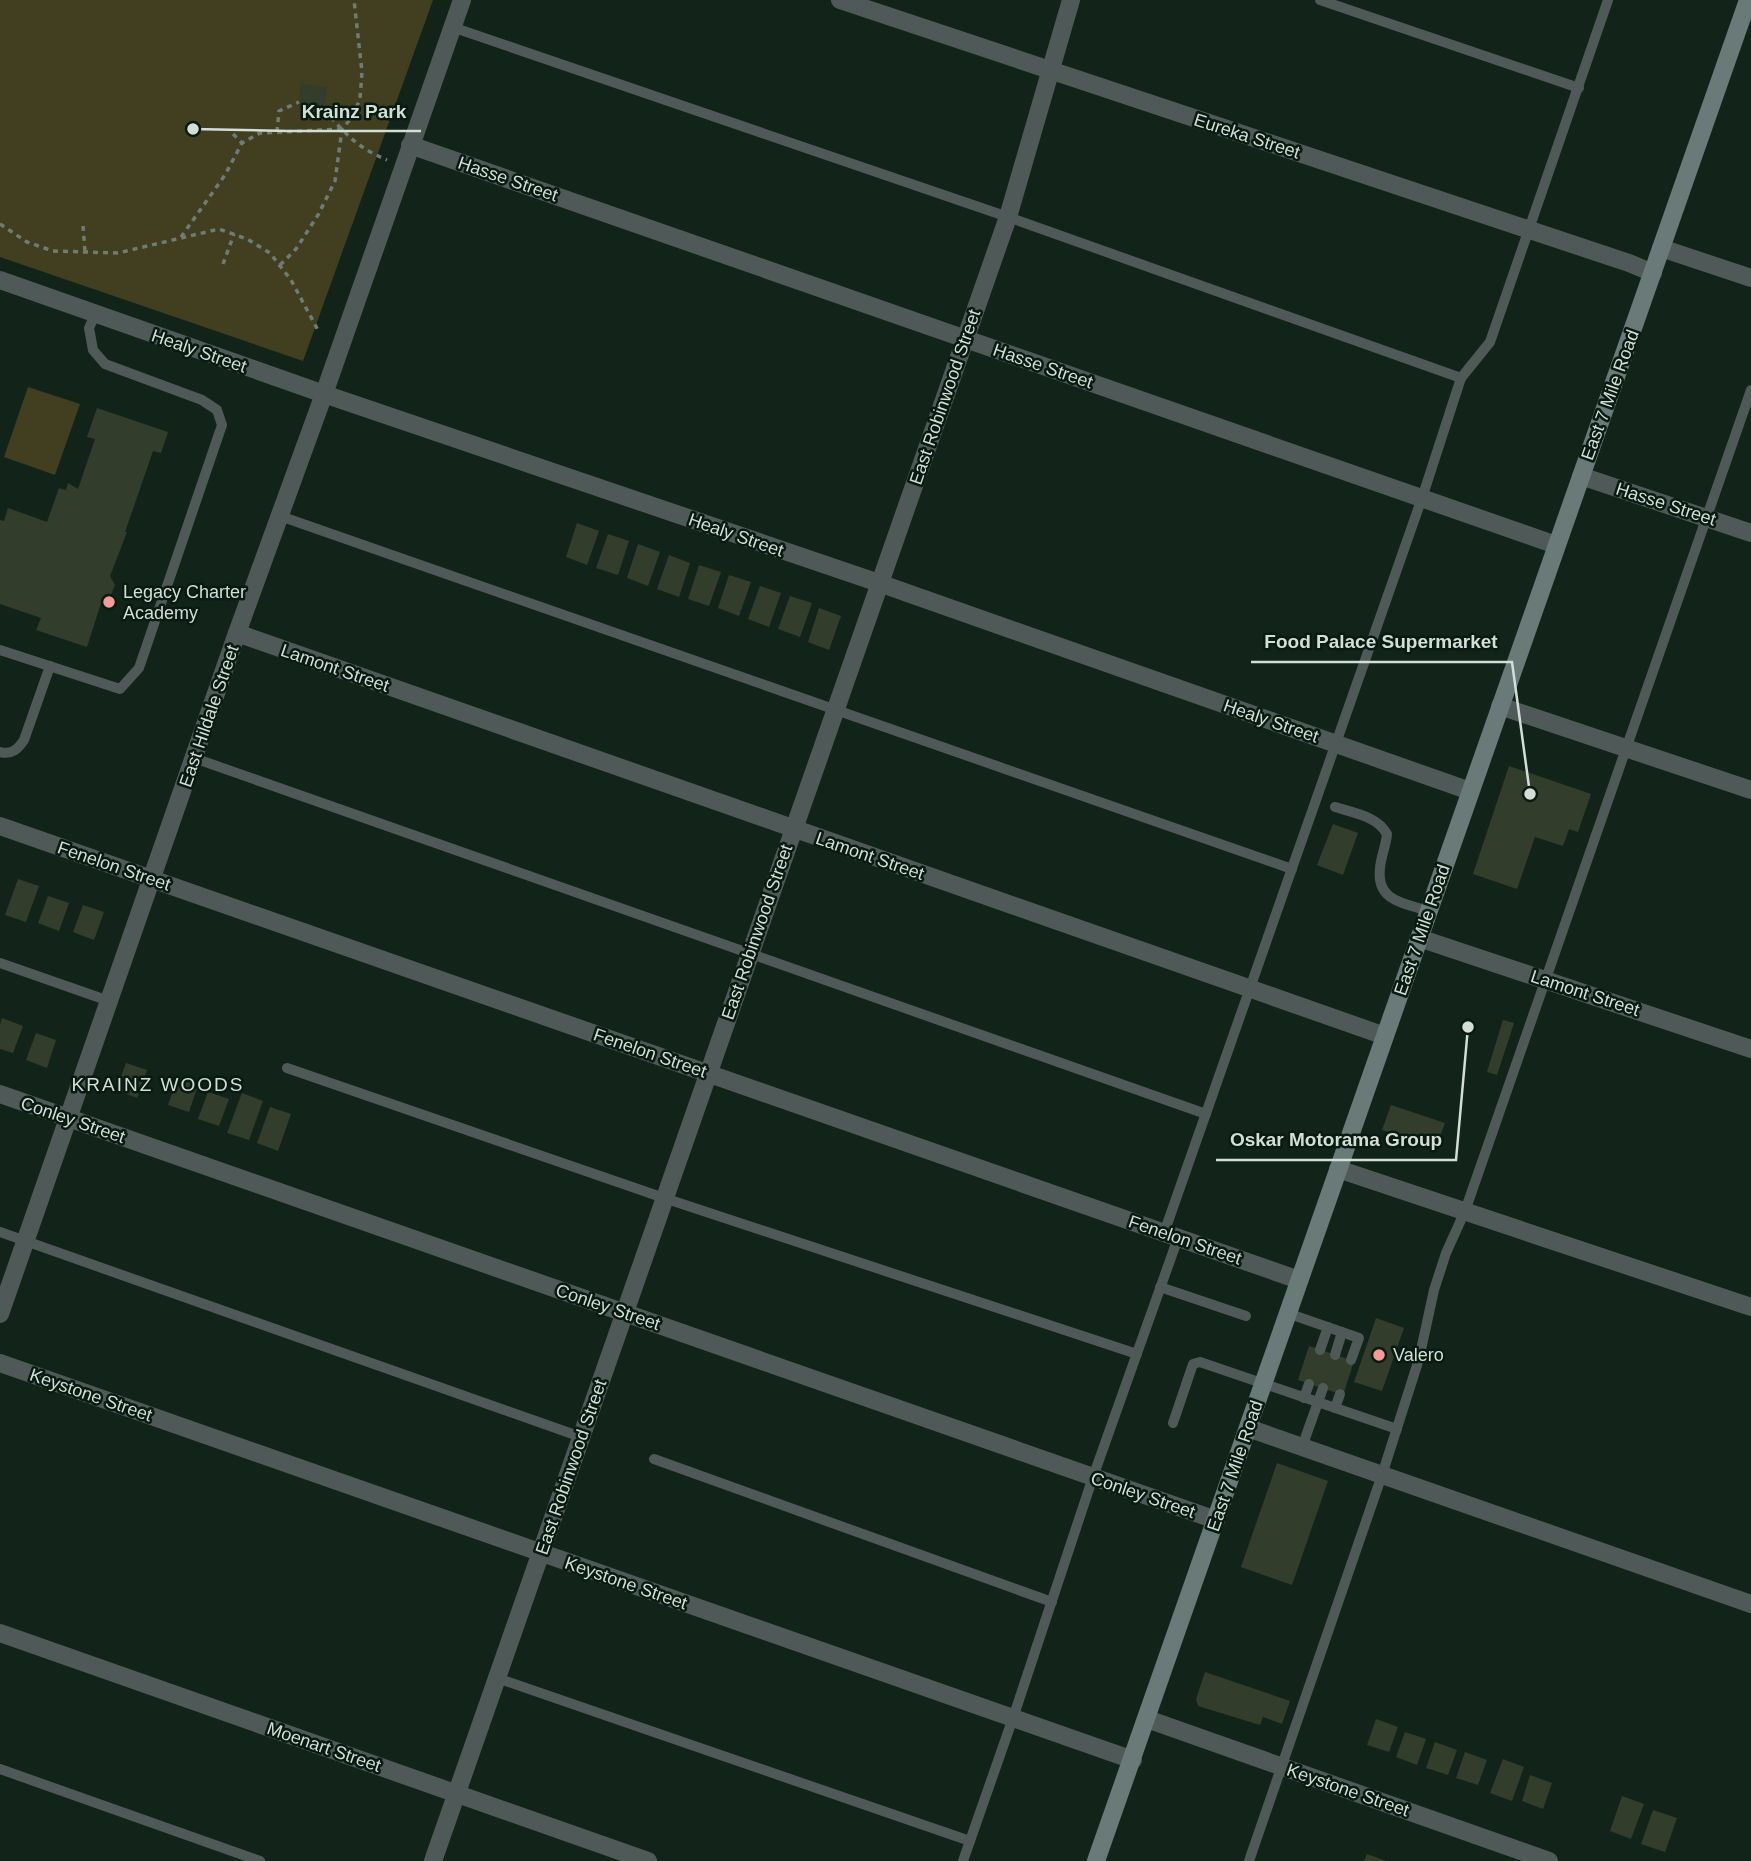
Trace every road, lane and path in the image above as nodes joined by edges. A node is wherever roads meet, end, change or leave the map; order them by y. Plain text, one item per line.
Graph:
1 (354, 0) edge
2 (462, 0) edge
3 (840, 0) edge
4 (1071, 0) edge
5 (1320, 0) edge
6 (1608, 0) edge
7 (1748, 1) edge
8 (452, 27) junction
9 (1051, 70) junction
10 (1578, 88) junction
11 (299, 102) dead end
12 (324, 110) dead end
13 (342, 129) junction
14 (277, 132) junction
15 (233, 134) dead end
16 (242, 144) junction
17 (410, 145) junction
18 (389, 161) dead end
19 (1008, 217) junction
20 (0, 224) edge
21 (83, 226) dead end
22 (1531, 230) junction
23 (234, 234) junction
24 (181, 237) junction
25 (1661, 248) junction
26 (85, 252) junction
27 (223, 264) dead end
28 (280, 265) junction
29 (1653, 273) junction
30 (1751, 278) edge
31 (0, 280) edge
32 (95, 315) junction
33 (318, 332) dead end
34 (965, 338) junction
35 (1461, 378) junction
36 (1751, 390) edge
37 (324, 394) junction
38 (1581, 476) junction
39 (1422, 498) junction
40 (280, 516) junction
41 (1707, 518) junction
42 (1751, 533) edge
43 (1556, 545) junction
44 (879, 583) junction
45 (237, 633) junction
46 (0, 650) edge
47 (50, 666) junction
48 (1500, 706) junction
49 (835, 709) junction
50 (1336, 744) junction
51 (1625, 748) junction
52 (0, 752) edge
53 (194, 758) junction
54 (1751, 790) edge
55 (1470, 791) junction
56 (1335, 807) dead end
57 (0, 826) edge
58 (793, 828) junction
59 (1292, 869) junction
60 (152, 880) junction
61 (1429, 911) junction
62 (1419, 938) junction
63 (749, 953) junction
64 (0, 963) edge
65 (1545, 980) junction
66 (1250, 989) junction
67 (109, 1001) junction
68 (1385, 1036) junction
69 (1751, 1049) edge
70 (288, 1068) dead end
71 (707, 1073) junction
72 (0, 1094) edge
73 (1206, 1114) junction
74 (68, 1118) junction
75 (1338, 1169) junction
76 (664, 1198) junction
77 (1465, 1211) junction
78 (0, 1232) edge
79 (1171, 1235) junction
80 (25, 1241) junction
81 (1299, 1280) junction
82 (1160, 1287) junction
83 (1751, 1307) edge
84 (624, 1313) junction
85 (1287, 1313) junction
86 (0, 1314) edge
87 (1247, 1316) dead end
88 (1328, 1327) junction
89 (1342, 1332) junction
90 (1320, 1350) dead end
91 (1137, 1354) junction
92 (1335, 1354) dead end
93 (1351, 1360) dead end
94 (0, 1363) edge
95 (1263, 1383) junction
96 (1309, 1384) dead end
97 (1323, 1388) dead end
98 (1340, 1394) dead end
99 (1304, 1398) junction
100 (1318, 1402) junction
101 (1335, 1408) junction
102 (1172, 1423) dead end
103 (1248, 1428) junction
104 (1396, 1429) junction
105 (581, 1437) junction
106 (1302, 1447) junction
107 (654, 1459) dead end
108 (1382, 1475) junction
109 (1093, 1478) junction
110 (1216, 1520) junction
111 (541, 1553) junction
112 (1052, 1602) junction
113 (1751, 1604) edge
114 (0, 1633) edge
115 (497, 1678) junction
116 (1013, 1718) junction
117 (1147, 1719) junction
118 (1133, 1760) junction
119 (1280, 1766) junction
120 (0, 1769) edge
121 (457, 1793) junction
122 (970, 1841) junction
123 (260, 1861) edge
124 (433, 1861) edge
125 (648, 1861) edge
126 (963, 1861) edge
127 (1096, 1861) edge
128 (1249, 1861) edge
129 (1549, 1861) edge

1 - 13 path
2 - 8 street, East Hildale Street
3 - 9 street, Eureka Street
4 - 9 street, East Robinwood Street
5 - 10 lane
6 - 10 lane
7 - 25 street, East 7 Mile Road
8 - 17 street, East Hildale Street
8 - 19 lane
9 - 19 street, East Robinwood Street
9 - 22 street, Eureka Street
10 - 22 lane
11 - 14 path
12 - 13 path
13 - 14 path
13 - 18 path
13 - 28 path
14 - 16 path
15 - 16 path
16 - 24 path
17 - 34 street, Hasse Street
17 - 37 street, East Hildale Street
19 - 34 street, East Robinwood Street
19 - 35 lane
20 - 26 path
21 - 26 path
22 - 29 street, Eureka Street
22 - 35 lane
23 - 24 path
23 - 27 path
23 - 28 path
24 - 26 path
25 - 29 street, East 7 Mile Road
25 - 30 street
28 - 33 path
29 - 38 street, East 7 Mile Road
31 - 32 street, Healy Street
32 - 37 street, Healy Street
32 - 47 lane
34 - 39 street, Hasse Street
34 - 44 street, East Robinwood Street
35 - 39 lane
36 - 41 lane
37 - 40 street, East Hildale Street
37 - 44 street, Healy Street
38 - 41 street, Hasse Street
38 - 43 street, East 7 Mile Road
39 - 43 street, Hasse Street
39 - 50 lane
40 - 45 street, East Hildale Street
40 - 49 lane
41 - 42 street, Hasse Street
41 - 51 lane
43 - 48 street, East 7 Mile Road
44 - 49 street, East Robinwood Street
44 - 50 street, Healy Street
45 - 53 street, East Hildale Street
45 - 58 street, Lamont Street
46 - 47 lane
47 - 52 lane
48 - 51 street
48 - 55 street, East 7 Mile Road
49 - 58 street, East Robinwood Street
49 - 59 lane
50 - 55 street, Healy Street
50 - 59 lane
51 - 54 street
51 - 65 lane
53 - 60 street, East Hildale Street
53 - 63 lane
55 - 61 street, East 7 Mile Road
56 - 61 lane
57 - 60 street, Fenelon Street
58 - 63 street, East Robinwood Street
58 - 66 street, Lamont Street
59 - 66 lane
60 - 67 street, East Hildale Street
60 - 71 street, Fenelon Street
61 - 62 street, East 7 Mile Road
62 - 65 street, Lamont Street
62 - 68 street, East 7 Mile Road
63 - 71 street, East Robinwood Street
63 - 73 lane
64 - 67 lane
65 - 69 street, Lamont Street
65 - 77 lane
66 - 68 street, Lamont Street
66 - 73 lane
67 - 74 street, East Hildale Street
68 - 75 street, East 7 Mile Road
70 - 76 lane
71 - 76 street, East Robinwood Street
71 - 79 street, Fenelon Street
72 - 74 street, Conley Street
73 - 79 lane
74 - 80 street, East Hildale Street
74 - 84 street, Conley Street
75 - 77 street
75 - 81 street, East 7 Mile Road
76 - 84 street, East Robinwood Street
76 - 91 lane
77 - 83 street
77 - 104 lane
78 - 80 lane
79 - 81 street, Fenelon Street
79 - 82 lane
80 - 86 street, East Hildale Street
80 - 105 lane
81 - 85 street, East 7 Mile Road
82 - 87 lane
82 - 91 lane
84 - 105 street, East Robinwood Street
84 - 109 street, Conley Street
85 - 88 lane
85 - 95 street, East 7 Mile Road
88 - 89 lane
88 - 90 lane
89 - 92 lane
89 - 93 lane
91 - 109 lane
94 - 111 street, Keystone Street
95 - 99 lane
95 - 102 lane
95 - 103 street, East 7 Mile Road
96 - 99 lane
97 - 100 lane
98 - 101 lane
99 - 100 lane
100 - 101 lane
100 - 106 lane
101 - 104 lane
103 - 106 street
103 - 110 street, East 7 Mile Road
104 - 108 lane
105 - 111 street, East Robinwood Street
106 - 108 street
107 - 112 lane
108 - 113 street
108 - 119 lane
109 - 110 street, Conley Street
109 - 112 lane
110 - 117 street, East 7 Mile Road
111 - 115 street, East Robinwood Street
111 - 116 street, Keystone Street
112 - 116 lane
114 - 121 street, Moenart Street
115 - 121 street, East Robinwood Street
115 - 122 lane
116 - 118 street, Keystone Street
116 - 122 lane
117 - 118 street, East 7 Mile Road
117 - 119 street, Keystone Street
118 - 127 street, East 7 Mile Road
119 - 128 lane
119 - 129 street, Keystone Street
120 - 123 lane
121 - 124 street, East Robinwood Street
121 - 125 street, Moenart Street
122 - 126 lane

